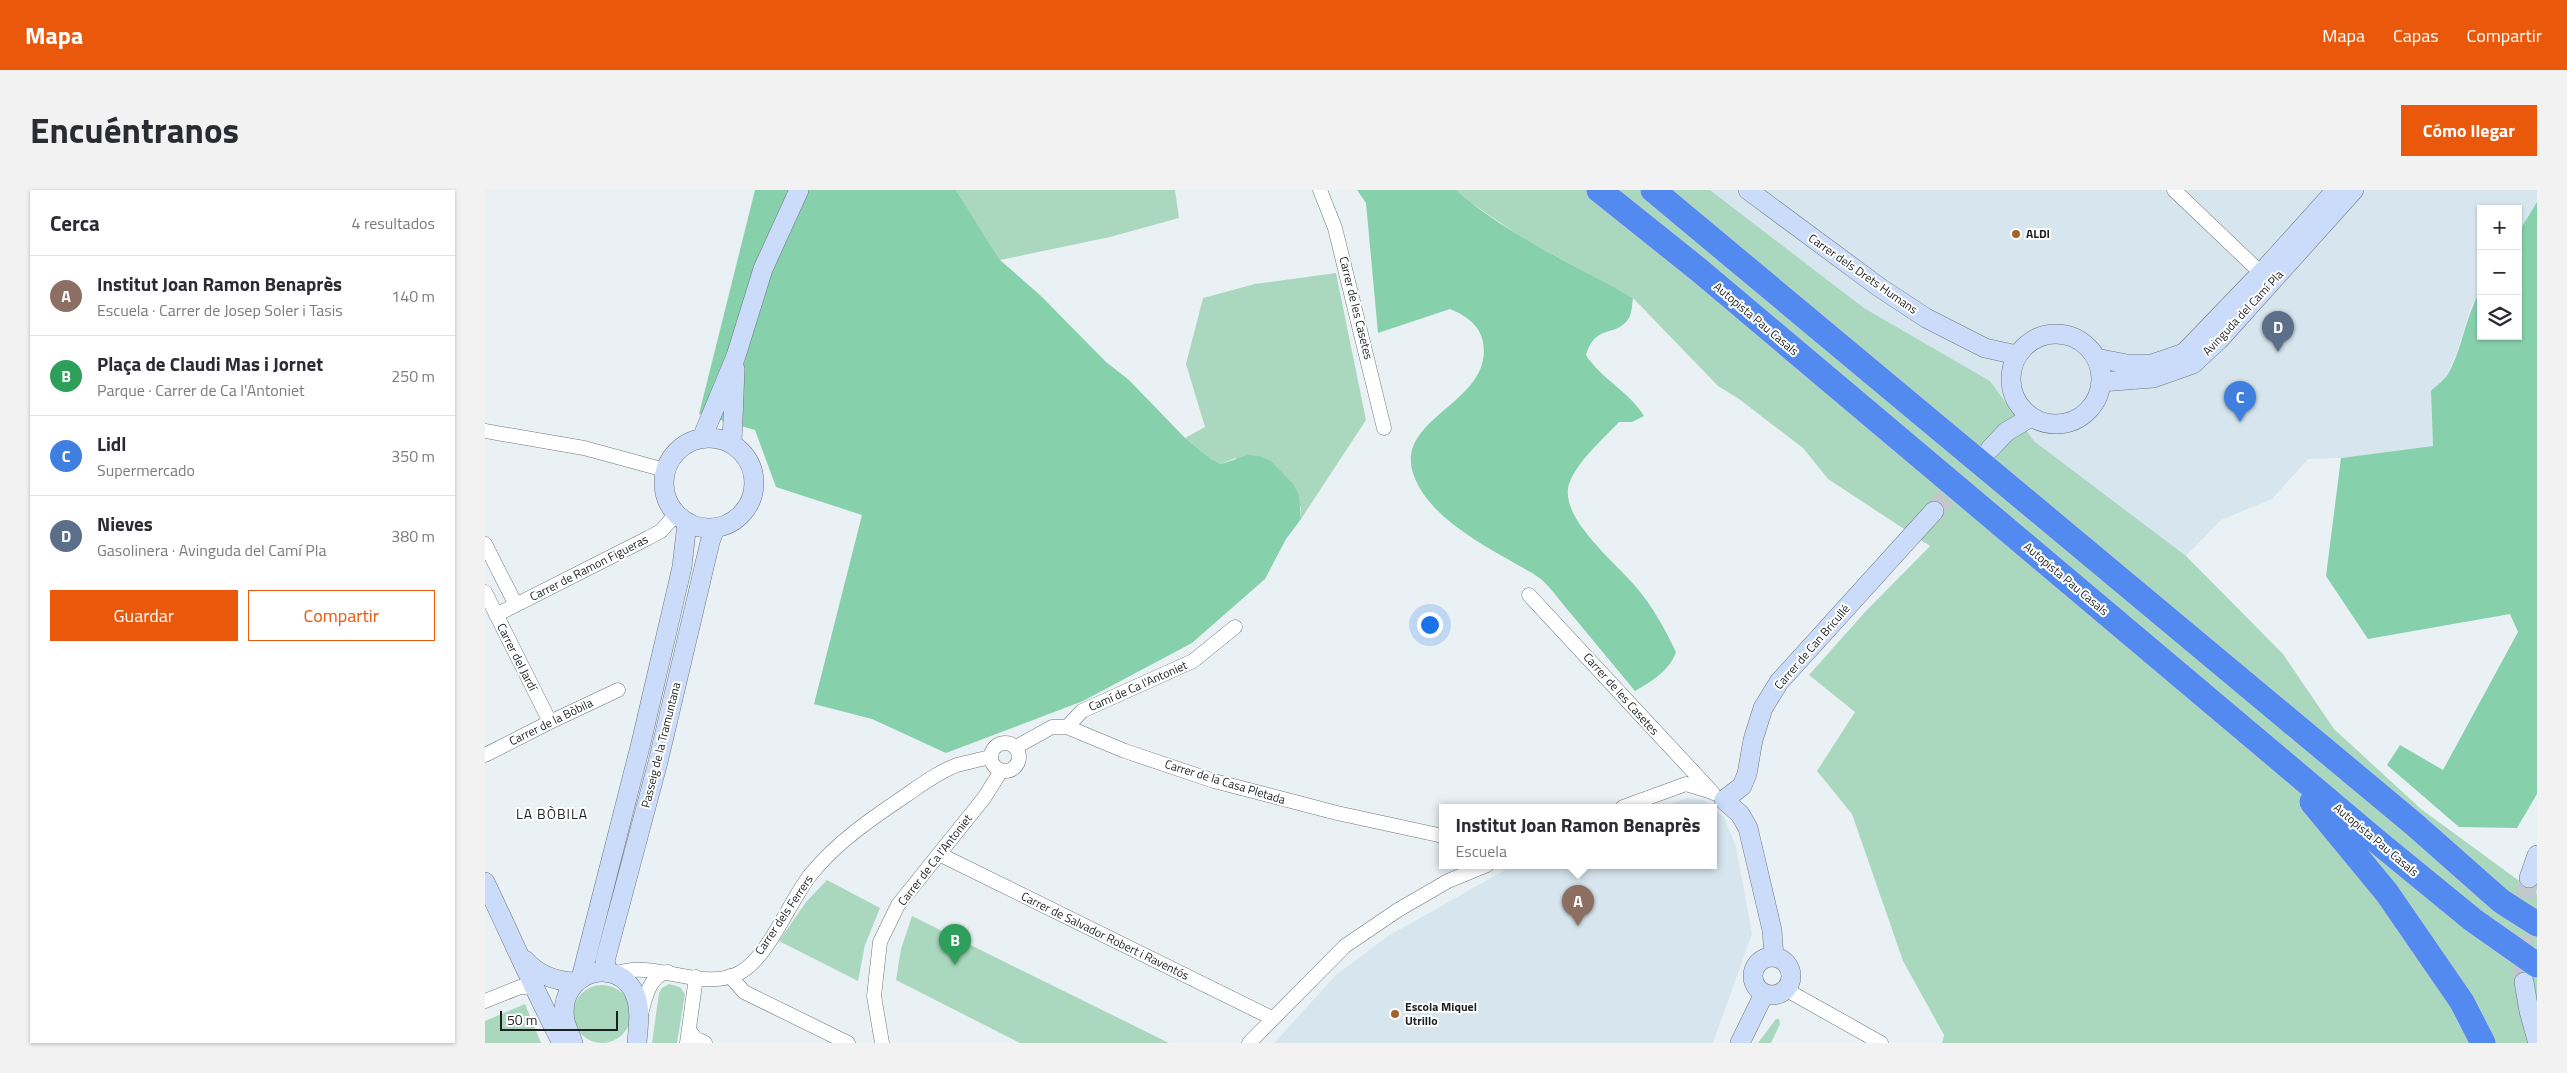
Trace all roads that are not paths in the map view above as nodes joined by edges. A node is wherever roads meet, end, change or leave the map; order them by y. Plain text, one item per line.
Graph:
1 (799, 190) edge
2 (1320, 190) edge
3 (1599, 190) edge
4 (1653, 190) edge
5 (1660, 190) edge
6 (1748, 190) edge
7 (2174, 190) edge
8 (2335, 190) edge
9 (2354, 190) edge
10 (1707, 237) junction
11 (2261, 273) junction
12 (1985, 348) junction
13 (2017, 355) junction
14 (736, 356) junction
15 (2096, 358) junction
16 (2011, 377) junction
17 (2101, 382) junction
18 (2017, 402) junction
19 (2031, 416) junction
20 (1384, 428) dead end
21 (485, 431) edge
22 (2006, 432) junction
23 (703, 438) junction
24 (732, 443) junction
25 (1990, 449) tunnel mouth
26 (665, 470) junction
27 (1934, 511) tunnel mouth
28 (682, 518) junction
29 (715, 528) junction
30 (485, 544) edge
31 (485, 592) edge
32 (1529, 595) dead end
33 (516, 605) junction
34 (496, 615) junction
35 (1235, 627) dead end
36 (618, 690) dead end
37 (549, 722) junction
38 (2241, 726) junction
39 (1067, 727) junction
40 (1016, 747) junction
41 (485, 755) edge
42 (990, 757) junction
43 (1001, 771) junction
44 (1719, 797) junction
45 (1631, 804) edge
46 (2415, 825) junction
47 (1439, 835) edge
48 (939, 854) junction
49 (2537, 855) edge
50 (1455, 869) edge
51 (1477, 869) edge
52 (2529, 878) tunnel mouth
53 (1451, 880) junction
54 (485, 882) edge
55 (2537, 907) edge
56 (2537, 924) edge
57 (1774, 957) junction
58 (522, 958) junction
59 (609, 970) junction
60 (668, 972) junction
61 (2530, 973) edge
62 (730, 976) junction
63 (696, 977) junction
64 (577, 980) junction
65 (1788, 987) junction
66 (535, 988) junction
67 (1765, 994) junction
68 (485, 1000) edge
69 (1271, 1018) junction
70 (635, 1036) edge
71 (688, 1036) edge
72 (2537, 1040) edge
73 (568, 1041) edge
74 (1873, 1041) edge
75 (705, 1043) edge
76 (848, 1043) edge
77 (882, 1043) edge
78 (1249, 1043) edge
79 (1740, 1043) edge
80 (2483, 1043) edge

1 - 14 street
2 - 20 street, Carrer de les Casetes
3 - 38 highway, Autopista Pau Casals
4 - 10 highway
5 - 10 highway
6 - 12 street, Carrer dels Drets Humans
7 - 11 street
8 - 11 street, Avinguda del Camí Pla
9 - 17 street, Avinguda del Camí Pla
10 - 46 highway
11 - 15 street, Avinguda del Camí Pla
12 - 13 street, Carrer dels Drets Humans
12 - 16 street, Carrer dels Drets Humans
13 - 15 street
13 - 16 street
14 - 23 street
14 - 24 street
15 - 17 street
16 - 18 street
17 - 19 street
18 - 19 street
18 - 22 street
19 - 22 street
21 - 26 street
22 - 25 street
23 - 24 street
23 - 26 street
24 - 29 street
26 - 28 street
27 - 44 street, Carrer de Can Bricullé
28 - 29 street
28 - 33 street, Carrer de Ramon Figueras
28 - 64 street, Passeig de la Tramuntana
29 - 59 street, Passeig de la Tramuntana
30 - 33 street, Carrer del Jardí
31 - 34 street, Carrer del Jardí
32 - 44 street, Carrer de les Casetes
33 - 34 street, Carrer de Ramon Figueras
34 - 37 street, Carrer del Jardí
35 - 39 street, Camí de Ca l'Antoniet
36 - 37 street, Carrer de la Bòbila
37 - 41 street, Carrer de la Bòbila
38 - 61 highway, Autopista Pau Casals
38 - 80 highway
39 - 40 street
39 - 47 street, Carrer de la Casa Pletada
40 - 42 street
40 - 43 street
42 - 43 street
42 - 62 street, Carrer dels Ferrers
43 - 48 street, Carrer de Ca l'Antoniet
44 - 45 street
44 - 57 street
46 - 55 highway
46 - 56 highway
48 - 69 street, Carrer de Salvador Robert i Raventós
48 - 77 street, Carrer de Ca l'Antoniet
49 - 52 street
50 - 53 street
51 - 53 street
53 - 69 street
54 - 58 street
57 - 65 street
57 - 67 street
58 - 64 street
58 - 66 street
59 - 60 street, Carrer dels Ferrers
59 - 64 street
59 - 70 street
60 - 63 street, Carrer dels Ferrers
60 - 70 street
61 - 72 street
62 - 63 street, Carrer dels Ferrers
62 - 76 street
63 - 71 street
64 - 73 street, Passeig de la Tramuntana
65 - 67 street
65 - 74 street
66 - 68 street
66 - 73 street
67 - 79 street
69 - 78 street
71 - 75 street

